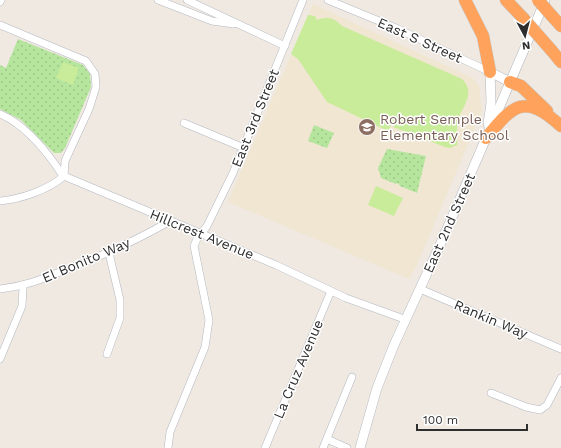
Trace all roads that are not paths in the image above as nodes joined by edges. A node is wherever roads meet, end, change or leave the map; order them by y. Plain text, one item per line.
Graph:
1 (158, 0) edge
2 (188, 0) edge
3 (303, 0) edge
4 (328, 0) edge
5 (465, 0) edge
6 (506, 0) edge
7 (538, 0) edge
8 (544, 0) edge
9 (552, 16) junction
10 (0, 25) edge
11 (238, 25) junction
12 (561, 26) edge
13 (285, 46) junction
14 (561, 62) edge
15 (490, 72) junction
16 (510, 82) junction
17 (0, 114) edge
18 (551, 117) junction
19 (184, 123) dead end
20 (561, 126) edge
21 (486, 138) junction
22 (244, 148) junction
23 (64, 176) junction
24 (0, 201) edge
25 (170, 221) junction
26 (201, 233) junction
27 (109, 253) junction
28 (23, 287) junction
29 (0, 289) edge
30 (420, 289) junction
31 (331, 291) junction
32 (404, 319) junction
33 (561, 349) edge
34 (107, 354) dead end
35 (0, 359) edge
36 (352, 377) dead end
37 (561, 378) edge
38 (491, 393) dead end
39 (327, 439) junction
40 (168, 448) edge
41 (265, 448) edge
42 (323, 448) edge
43 (347, 448) edge
44 (360, 448) edge

1 - 11 street
2 - 11 street
3 - 13 street, East 3rd Street
4 - 15 street, East S Street
5 - 15 highway
6 - 14 highway, bridge
7 - 9 highway, bridge
8 - 9 highway, bridge
8 - 16 main road, East 2nd Street
9 - 12 highway
10 - 23 street
11 - 13 street
13 - 22 street, East 3rd Street
15 - 16 main road, East S Street
15 - 21 main road
16 - 18 highway
16 - 21 main road, East 2nd Street
17 - 23 street
18 - 20 highway
18 - 21 highway
19 - 22 street
21 - 30 main road, East 2nd Street
22 - 26 street, East 3rd Street
23 - 24 street
23 - 25 street, Hillcrest Avenue
25 - 26 street, Hillcrest Avenue
25 - 27 street, El Bonito Way
26 - 31 street, Hillcrest Avenue
26 - 40 street
27 - 28 street, El Bonito Way
27 - 34 street
28 - 29 street, El Bonito Way
28 - 35 street
30 - 32 main road, East 2nd Street
30 - 33 street, Rankin Way
31 - 32 street, Hillcrest Avenue
31 - 41 street, La Cruz Avenue
32 - 44 main road, East 2nd Street
36 - 39 street
37 - 38 street
39 - 42 street
39 - 43 street

